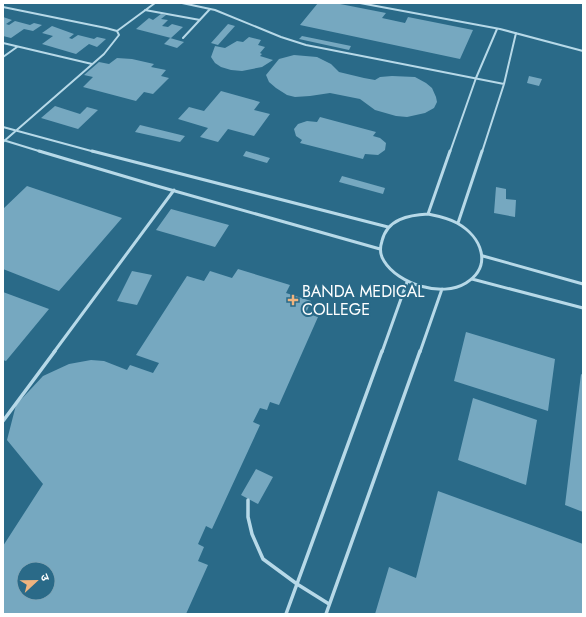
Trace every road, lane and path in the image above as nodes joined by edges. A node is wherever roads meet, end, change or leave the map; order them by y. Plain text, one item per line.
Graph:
1 (155, 3) edge
2 (182, 3) edge
3 (360, 3) edge
4 (3, 7) edge
5 (210, 9) junction
6 (145, 10) junction
7 (200, 20) junction
8 (497, 28) junction
9 (117, 31) junction
10 (516, 33) junction
11 (183, 38) dead end
12 (3, 43) edge
13 (17, 47) junction
14 (583, 51) edge
15 (3, 57) edge
16 (92, 64) junction
17 (476, 78) junction
18 (504, 84) junction
19 (3, 126) edge
20 (16, 130) junction
21 (4, 141) edge
22 (174, 190) junction
23 (428, 214) junction
24 (458, 223) junction
25 (388, 227) junction
26 (380, 249) junction
27 (482, 256) junction
28 (472, 279) junction
29 (407, 282) junction
30 (583, 284) edge
31 (442, 289) junction
32 (583, 308) edge
33 (3, 421) edge
34 (248, 500) dead end
35 (297, 584) junction
36 (329, 604) junction
37 (286, 614) edge
38 (326, 614) edge

1 - 6 lane
2 - 5 lane
3 - 8 lane
4 - 9 lane
5 - 7 lane
5 - 17 lane
6 - 7 lane
6 - 9 lane
7 - 11 lane
8 - 10 lane
8 - 17 lane
9 - 16 lane
10 - 14 lane
10 - 18 lane
12 - 13 lane
13 - 15 lane
13 - 16 lane
16 - 20 lane
17 - 18 lane
17 - 23 lane
18 - 24 lane
19 - 20 lane
20 - 21 lane
20 - 25 lane
21 - 22 lane
22 - 26 lane
22 - 33 lane
23 - 24 lane
23 - 25 lane
24 - 27 lane
25 - 26 lane
26 - 29 lane
27 - 28 lane
27 - 30 lane
28 - 31 lane
28 - 32 lane
29 - 31 lane
29 - 35 lane
31 - 36 lane
34 - 35 lane
35 - 36 lane
35 - 37 lane
36 - 38 lane

